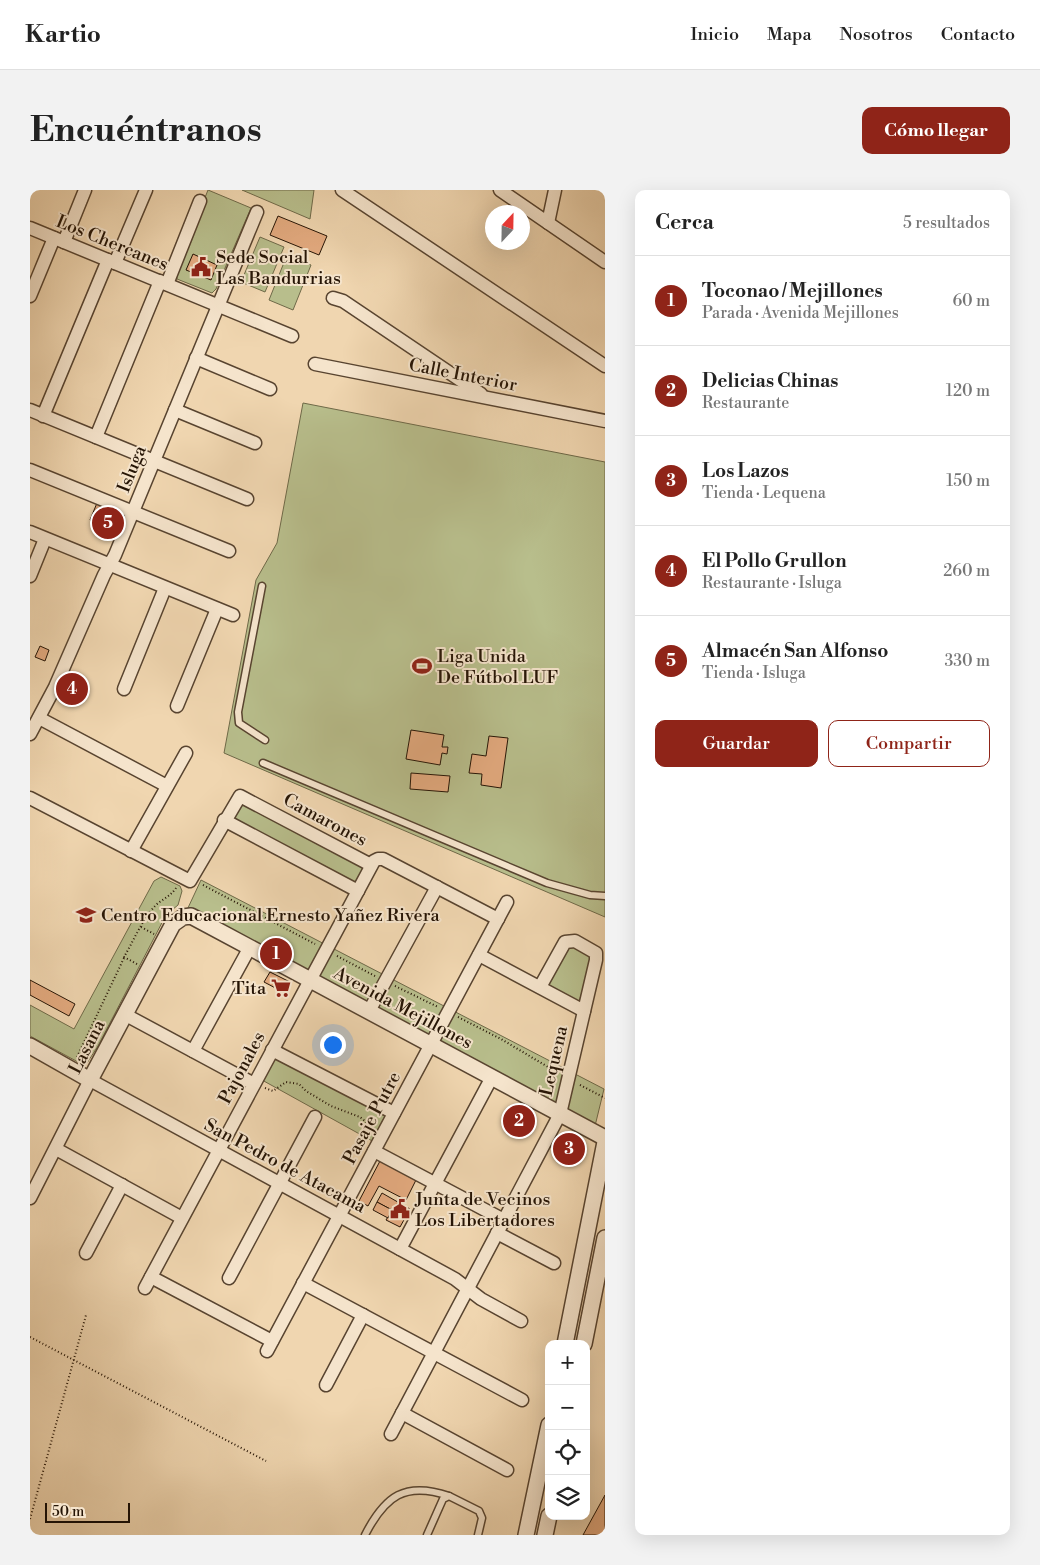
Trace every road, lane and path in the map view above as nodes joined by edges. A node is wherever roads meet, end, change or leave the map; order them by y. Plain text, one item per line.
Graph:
1 (85, 190) edge
2 (146, 190) edge
3 (342, 190) edge
4 (500, 190) edge
5 (555, 190) edge
6 (519, 196) edge
7 (200, 201) dead end
8 (257, 212) dead end
9 (548, 223) junction
10 (30, 228) edge
11 (59, 240) junction
12 (112, 261) junction
13 (605, 262) edge
14 (164, 283) junction
15 (30, 296) edge
16 (333, 298) dead end
17 (218, 305) junction
18 (292, 336) dead end
19 (196, 358) junction
20 (314, 364) dead end
21 (605, 366) edge
22 (270, 388) dead end
23 (485, 397) junction
24 (30, 410) edge
25 (175, 410) junction
26 (43, 416) junction
27 (605, 421) edge
28 (96, 438) junction
29 (255, 443) dead end
30 (154, 461) junction
31 (30, 470) edge
32 (247, 499) dead end
33 (133, 512) junction
34 (30, 532) edge
35 (45, 539) junction
36 (229, 551) dead end
37 (110, 565) junction
38 (30, 576) edge
39 (262, 586) dead end
40 (165, 588) junction
41 (217, 609) junction
42 (233, 615) dead end
43 (124, 689) dead end
44 (177, 706) dead end
45 (39, 718) junction
46 (30, 734) edge
47 (265, 740) dead end
48 (186, 753) dead end
49 (263, 763) dead end
50 (167, 786) junction
51 (30, 798) edge
52 (224, 820) junction
53 (131, 851) junction
54 (371, 865) junction
55 (186, 879) junction
56 (437, 887) junction
57 (358, 891) junction
58 (605, 896) edge
59 (508, 902) dead end
60 (183, 917) joint
61 (498, 919) junction
62 (250, 947) junction
63 (479, 955) junction
64 (124, 958) junction
65 (149, 969) junction
66 (310, 979) junction
67 (540, 987) junction
68 (369, 1011) junction
69 (584, 1011) junction
70 (124, 1014) junction
71 (431, 1044) junction
72 (30, 1046) edge
73 (272, 1050) junction
74 (193, 1052) junction
75 (71, 1068) junction
76 (492, 1077) junction
77 (568, 1079) junction
78 (90, 1080) junction
79 (254, 1084) junction
80 (605, 1098) edge
81 (394, 1113) junction
82 (560, 1114) junction
83 (316, 1117) dead end
84 (605, 1138) edge
85 (605, 1142) edge
86 (377, 1145) junction
87 (56, 1149) junction
88 (218, 1151) junction
89 (280, 1184) junction
90 (436, 1184) junction
91 (122, 1185) junction
92 (30, 1198) edge
93 (339, 1216) junction
94 (182, 1218) junction
95 (504, 1220) junction
96 (497, 1232) junction
97 (605, 1238) edge
98 (400, 1249) junction
99 (86, 1253) dead end
100 (554, 1263) dead end
101 (229, 1278) dead end
102 (304, 1283) junction
103 (468, 1289) junction
104 (86, 1314) dead end
105 (363, 1315) junction
106 (521, 1321) dead end
107 (30, 1337) edge
108 (567, 1340) edge
109 (585, 1340) edge
110 (269, 1346) joint
111 (434, 1353) junction
112 (73, 1361) junction
113 (326, 1385) dead end
114 (522, 1400) dead end
115 (402, 1414) junction
116 (548, 1430) edge
117 (391, 1434) dead end
118 (266, 1461) dead end
119 (507, 1470) dead end
120 (449, 1496) junction
121 (30, 1519) edge
122 (548, 1520) edge
123 (365, 1535) edge
124 (427, 1535) edge
125 (478, 1535) edge
126 (526, 1535) edge
127 (545, 1535) edge

1 - 11 street
2 - 12 street
3 - 21 street
4 - 6 street
5 - 9 street
6 - 9 street
7 - 14 street
8 - 17 street, Isluga
9 - 13 street
10 - 11 street, Los Chercanes
11 - 12 street, Los Chercanes
11 - 15 street
12 - 14 street, Los Chercanes
12 - 26 street
14 - 17 street, Los Chercanes
14 - 28 street
16 - 23 street
17 - 18 street, Los Chercanes
17 - 19 street, Isluga
19 - 22 street
19 - 25 street, Isluga
20 - 23 street, Calle Interior
23 - 27 street, Calle Interior
24 - 26 street
25 - 29 street
25 - 30 street, Isluga
26 - 28 street
28 - 30 street
30 - 32 street
30 - 33 street, Isluga
31 - 33 street
33 - 36 street
33 - 37 street, Isluga
34 - 35 street
35 - 37 street
35 - 38 street
37 - 40 street
37 - 45 street, Isluga
39 - 47 lane
40 - 41 street
40 - 43 street
41 - 42 street
41 - 44 street
45 - 46 street, Isluga
45 - 50 street
48 - 50 street
49 - 58 lane
50 - 53 street
51 - 53 street
52 - 54 street, Camarones
52 - 55 street
52 - 57 street
53 - 55 street
54 - 56 street, Camarones
54 - 57 street, Pajonales
55 - 64 path
56 - 61 street, Camarones
56 - 68 street
57 - 66 street, Pajonales
59 - 61 street, Pasaje Putre
60 - 62 street, Avenida Mejillones
60 - 65 street, Lasana
61 - 63 street, Pasaje Putre
62 - 66 street, Avenida Mejillones
62 - 74 street
63 - 67 street
63 - 71 street, Pasaje Putre
64 - 65 path
64 - 75 path
65 - 70 street, Lasana
66 - 68 street, Avenida Mejillones
66 - 73 street, Pajonales
67 - 69 street
67 - 69 street, Lequena
68 - 71 street, Avenida Mejillones
69 - 77 street, Lequena
70 - 74 street
70 - 78 street, Lasana
71 - 76 street, Avenida Mejillones
71 - 81 street, Pasaje Putre
72 - 75 street, San Pedro de Atacama
73 - 79 street, Pajonales
73 - 81 street
74 - 79 street
75 - 78 street, San Pedro de Atacama
76 - 82 street, Avenida Mejillones
76 - 90 street
77 - 80 path
77 - 82 street, Lequena
78 - 87 street, Lasana
78 - 88 street, San Pedro de Atacama
79 - 86 path
79 - 88 street, Pajonales
81 - 86 street, Pasaje Putre
82 - 84 street, Avenida Mejillones
82 - 95 street, Lequena
83 - 89 street
85 - 108 street
86 - 90 street
86 - 93 street, Pasaje Putre
87 - 91 street
87 - 92 street, Lasana
88 - 89 street, San Pedro de Atacama
88 - 94 street, Pajonales
89 - 93 street, San Pedro de Atacama
89 - 101 street
90 - 95 street
90 - 98 street
91 - 94 street
91 - 99 street
93 - 98 street, San Pedro de Atacama
93 - 102 street, Pasaje Putre
94 - 110 street, Pajonales
95 - 96 street, Lequena
96 - 100 street
96 - 103 street, Lequena
97 - 109 street
98 - 103 street, San Pedro de Atacama
102 - 105 street
102 - 110 street, Pasaje Putre
103 - 106 street, San Pedro de Atacama
103 - 111 street, Lequena
104 - 112 path
105 - 111 street
105 - 113 street
107 - 112 path
111 - 114 street
111 - 115 street, Lequena
112 - 118 path
112 - 121 path
115 - 117 street, Lequena
115 - 119 street
116 - 126 street
120 - 123 lane
120 - 124 lane
120 - 125 lane
122 - 127 street

